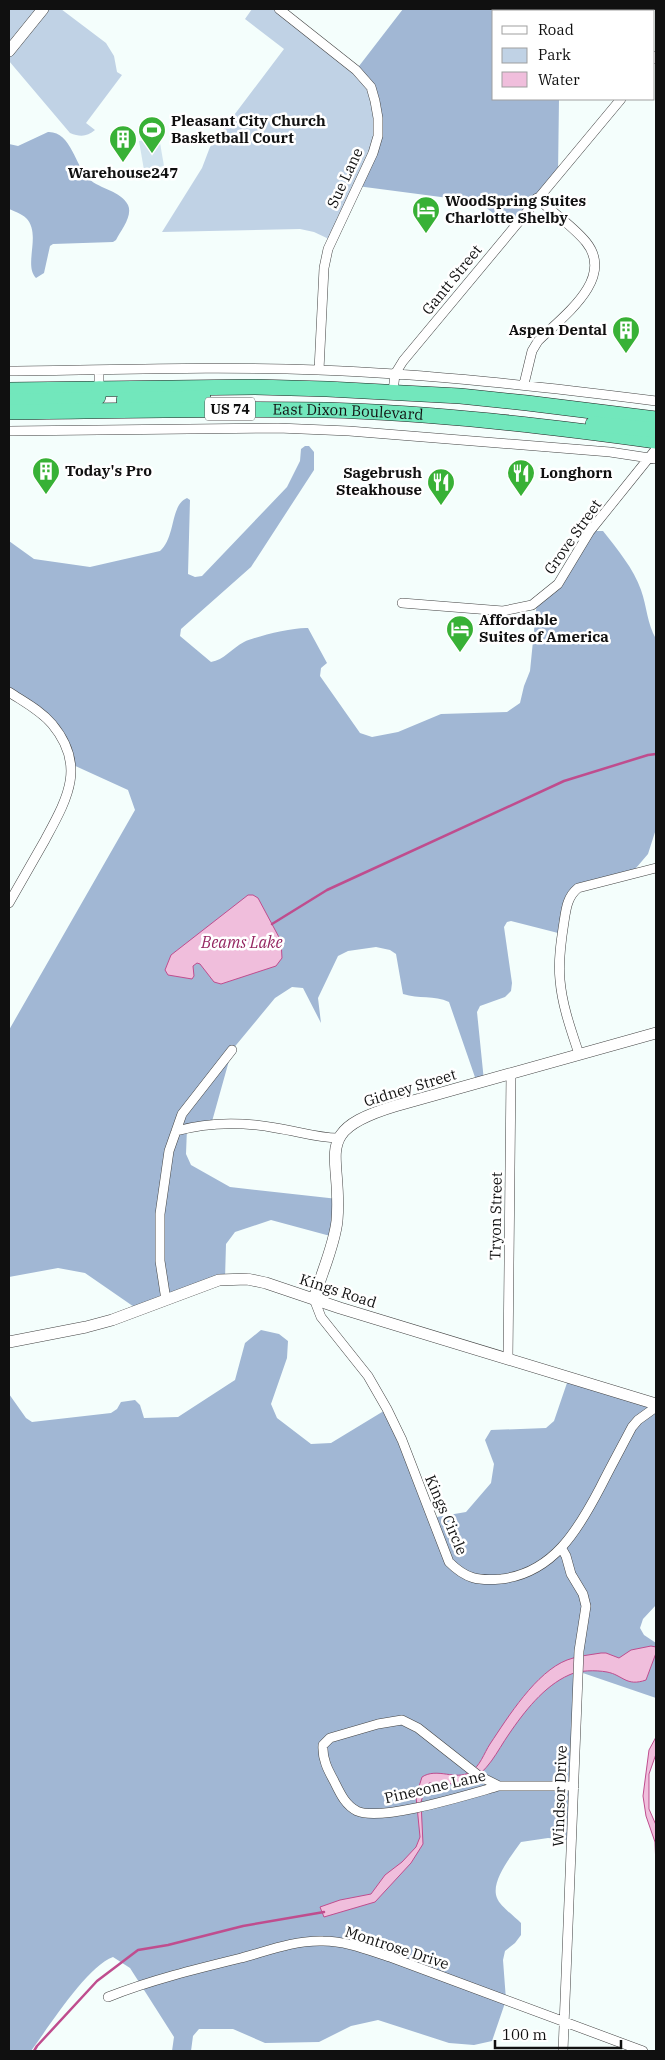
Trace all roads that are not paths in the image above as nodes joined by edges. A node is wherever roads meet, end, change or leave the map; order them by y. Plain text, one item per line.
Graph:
1 (43, 9) edge
2 (279, 9) edge
3 (9, 51) edge
4 (620, 100) edge
5 (537, 198) junction
6 (99, 370) junction
7 (319, 370) junction
8 (9, 371) edge
9 (395, 374) junction
10 (524, 384) junction
11 (256, 387) junction
12 (99, 389) junction
13 (9, 390) edge
14 (393, 392) junction
15 (9, 401) edge
16 (656, 401) edge
17 (110, 411) junction
18 (9, 412) edge
19 (656, 419) edge
20 (563, 428) junction
21 (109, 429) junction
22 (656, 430) edge
23 (9, 431) edge
24 (656, 441) edge
25 (656, 449) edge
26 (652, 459) edge
27 (402, 603) dead end
28 (9, 692) edge
29 (656, 868) edge
30 (9, 903) edge
31 (656, 1033) edge
32 (232, 1050) dead end
33 (579, 1054) junction
34 (511, 1073) junction
35 (176, 1131) junction
36 (338, 1138) junction
37 (314, 1299) junction
38 (166, 1300) junction
39 (9, 1342) edge
40 (508, 1359) junction
41 (656, 1405) edge
42 (562, 1549) junction
43 (499, 1786) junction
44 (574, 1786) junction
45 (108, 1996) dead end
46 (564, 2022) junction
47 (563, 2051) edge
48 (643, 2051) edge

1 - 3 street
2 - 7 street, Sue Lane
4 - 5 street, Gantt Street
5 - 9 street, Gantt Street
5 - 10 street
6 - 7 street
6 - 8 street
6 - 12 street
7 - 9 street
9 - 10 street
9 - 14 street, Gantt Street
10 - 16 street
11 - 12 highway, East Dixon Boulevard / US 74
11 - 14 highway, East Dixon Boulevard / US 74
11 - 17 highway
12 - 13 highway, East Dixon Boulevard / US 74
12 - 15 highway
14 - 19 highway, East Dixon Boulevard / US 74
17 - 18 highway, East Dixon Boulevard / US 74
17 - 20 highway, East Dixon Boulevard / US 74
17 - 21 street
20 - 22 highway
20 - 24 highway, East Dixon Boulevard / US 74
21 - 23 street, East Dixon Boulevard
21 - 26 street, East Dixon Boulevard
25 - 26 street, Grove Street
26 - 27 street, Grove Street
28 - 30 street
29 - 33 street
31 - 33 street, Gidney Street
32 - 35 street
33 - 34 street, Gidney Street
34 - 36 street, Gidney Street
34 - 40 street, Tryon Street
35 - 36 street
35 - 38 street
36 - 37 street
37 - 38 street, Kings Road
37 - 40 street, Kings Road
37 - 42 street, Kings Circle
38 - 39 street, Kings Road
40 - 41 street, Kings Road
41 - 42 street, Kings Circle
42 - 44 street, Windsor Drive
43 - 43 street, Pinecone Lane
43 - 44 street, Pinecone Lane
44 - 46 street, Windsor Drive
45 - 46 street, Montrose Drive
46 - 47 street, Windsor Drive
46 - 48 street, Montrose Drive

